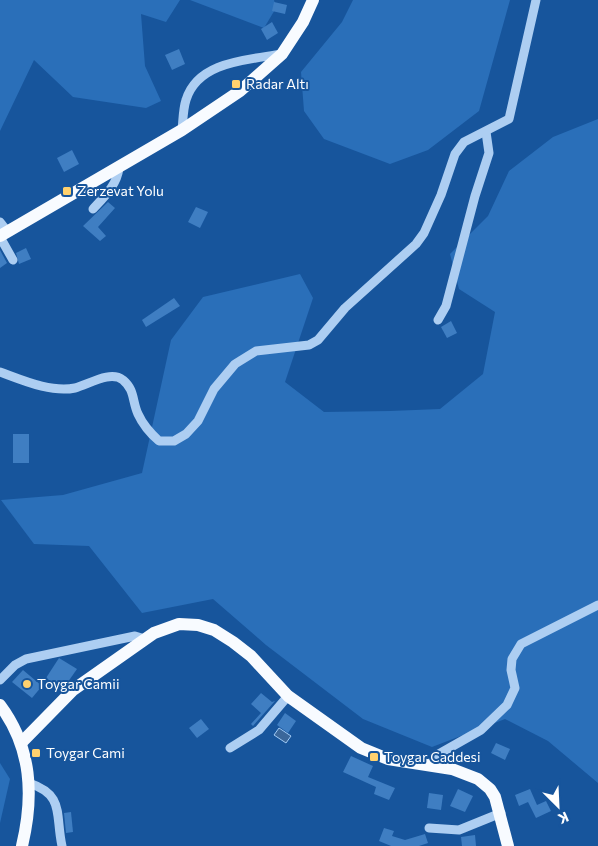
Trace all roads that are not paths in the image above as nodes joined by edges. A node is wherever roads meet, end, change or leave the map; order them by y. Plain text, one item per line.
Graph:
1 (313, 0) edge
2 (536, 0) edge
3 (282, 54) junction
4 (182, 130) junction
5 (486, 132) junction
6 (119, 168) junction
7 (94, 210) dead end
8 (2, 231) edge
9 (13, 260) dead end
10 (438, 320) dead end
11 (0, 372) edge
12 (598, 605) edge
13 (145, 639) junction
14 (0, 680) edge
15 (288, 696) junction
16 (0, 705) edge
17 (22, 742) junction
18 (230, 748) dead end
19 (429, 766) junction
20 (29, 783) junction
21 (501, 813) junction
22 (429, 828) dead end
23 (22, 846) edge
24 (62, 846) edge
25 (508, 846) edge

1 - 3 main road
2 - 5 street
3 - 4 main road
3 - 4 street
4 - 6 main road
5 - 10 street
5 - 11 street
6 - 7 street
6 - 8 main road
8 - 9 street
12 - 19 street
13 - 14 street
13 - 15 main road
13 - 17 main road
15 - 18 street
15 - 19 main road
16 - 17 main road
17 - 20 main road
19 - 21 main road
20 - 23 main road
20 - 24 street
21 - 22 street
21 - 25 main road

